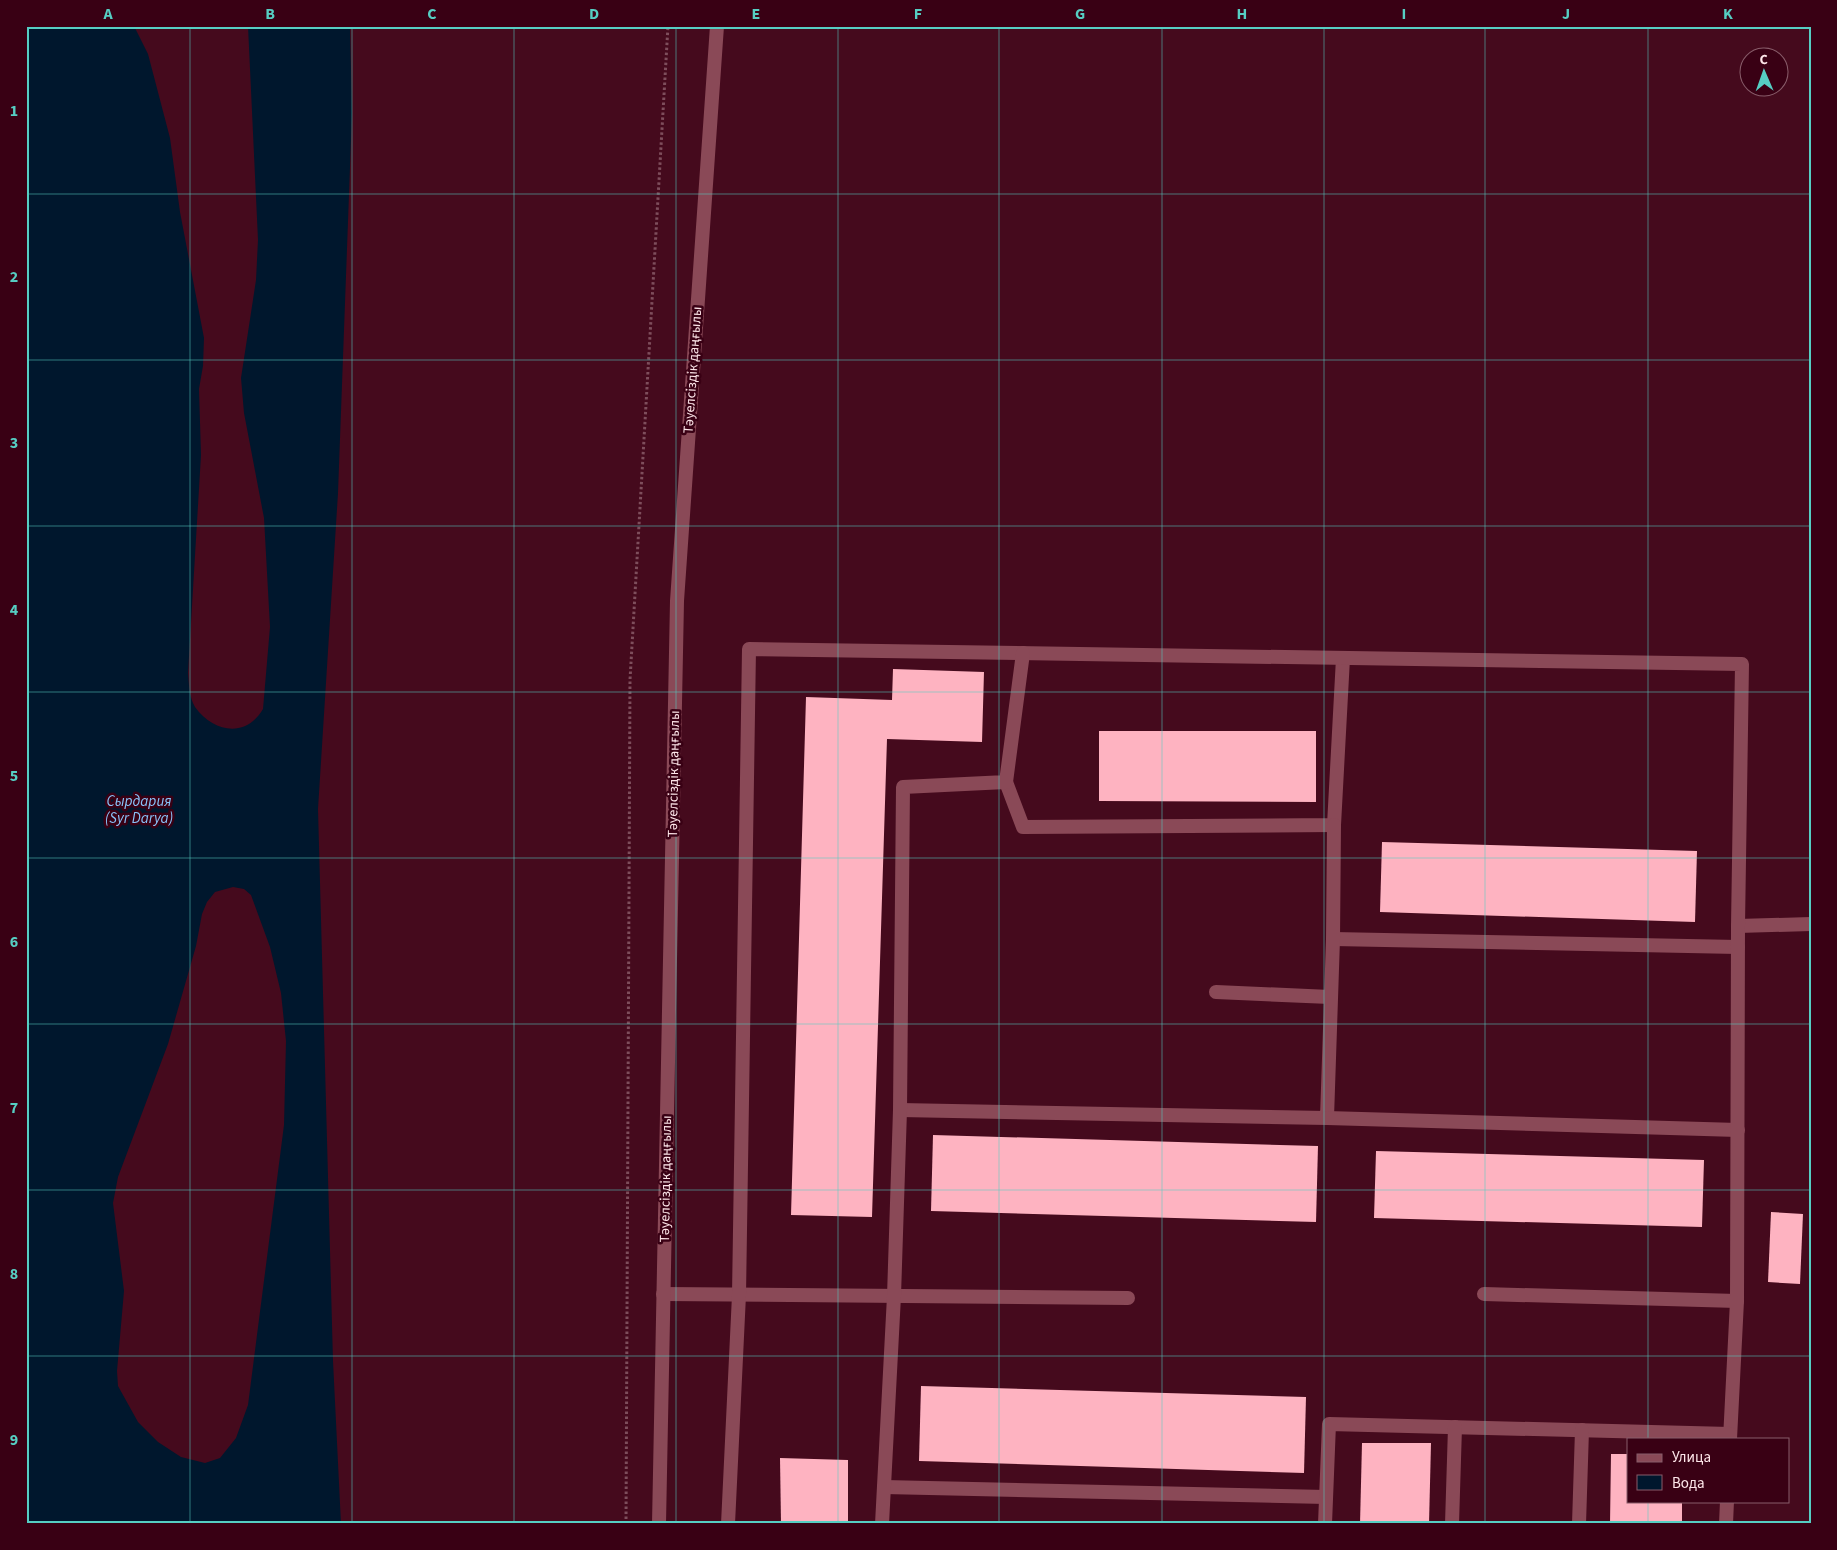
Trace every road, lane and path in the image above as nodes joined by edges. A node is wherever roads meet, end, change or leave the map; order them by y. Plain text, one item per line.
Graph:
1 (668, 26) edge
2 (717, 26) edge
3 (1023, 653) junction
4 (1343, 658) junction
5 (1006, 782) junction
6 (1334, 825) junction
7 (1811, 924) edge
8 (1738, 926) junction
9 (1333, 939) junction
10 (1738, 947) junction
11 (1216, 992) dead end
12 (1330, 997) junction
13 (900, 1110) junction
14 (1326, 1118) junction
15 (1738, 1130) junction
16 (663, 1294) junction
17 (1484, 1294) dead end
18 (739, 1295) junction
19 (894, 1296) junction
20 (1128, 1298) dead end
21 (1737, 1301) junction
22 (1455, 1427) junction
23 (1582, 1430) junction
24 (1730, 1436) edge
25 (884, 1487) junction
26 (1326, 1498) junction
27 (1727, 1502) edge
28 (626, 1524) edge
29 (659, 1524) edge
30 (728, 1524) edge
31 (882, 1524) edge
32 (1325, 1524) edge
33 (1452, 1524) edge
34 (1579, 1524) edge
35 (1726, 1524) edge

1 - 28 path
2 - 16 street, Тәуелсіздік даңғылы
3 - 4 street
3 - 5 street
3 - 18 street
4 - 6 street
4 - 8 street
5 - 6 street
5 - 13 street
6 - 9 street
7 - 8 street
8 - 10 street
9 - 10 street
9 - 12 street
10 - 15 street
11 - 12 street
12 - 14 street
13 - 14 street
13 - 19 street
14 - 15 street
15 - 21 street
16 - 18 street
16 - 29 street, Тәуелсіздік даңғылы
17 - 21 street
18 - 19 street
18 - 30 street
19 - 20 street
19 - 25 street
21 - 24 street
22 - 23 street
22 - 26 street
22 - 33 street
23 - 24 street
23 - 34 street
25 - 26 street
25 - 31 street
26 - 32 street
27 - 35 street

